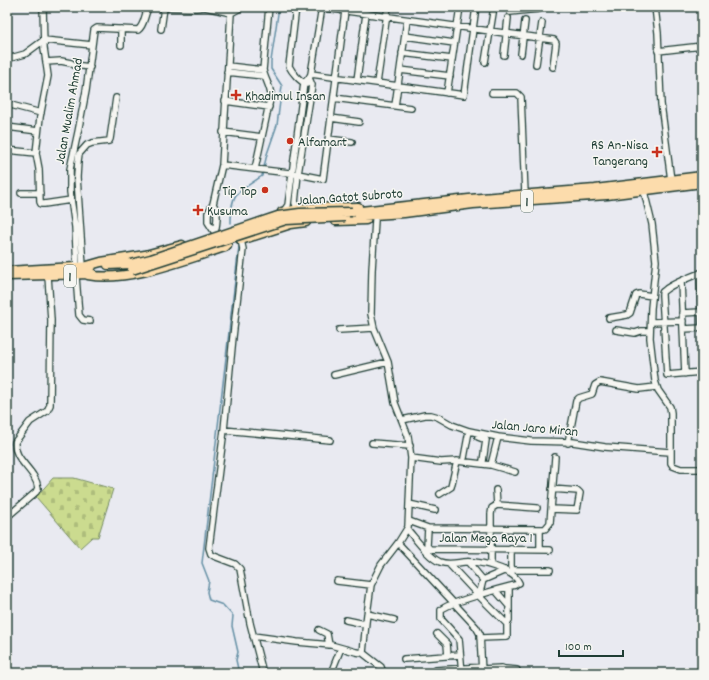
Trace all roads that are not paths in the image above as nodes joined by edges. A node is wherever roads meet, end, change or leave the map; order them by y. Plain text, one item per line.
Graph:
1 (43, 7) edge
2 (74, 7) edge
3 (149, 7) edge
4 (205, 7) edge
5 (242, 7) edge
6 (269, 7) edge
7 (296, 7) edge
8 (321, 7) edge
9 (388, 7) edge
10 (460, 7) edge
11 (476, 7) edge
12 (494, 7) edge
13 (510, 7) edge
14 (655, 7) edge
15 (164, 8) edge
16 (540, 9) edge
17 (345, 11) junction
18 (231, 13) junction
19 (366, 14) junction
20 (386, 17) junction
21 (508, 18) dead end
22 (407, 20) junction
23 (525, 21) dead end
24 (542, 23) dead end
25 (457, 27) junction
26 (121, 29) junction
27 (161, 29) dead end
28 (473, 29) junction
29 (490, 31) junction
30 (506, 34) junction
31 (404, 36) junction
32 (523, 36) junction
33 (539, 38) junction
34 (44, 40) junction
35 (454, 43) junction
36 (92, 45) junction
37 (121, 46) dead end
38 (702, 46) edge
39 (658, 51) junction
40 (402, 53) junction
41 (521, 54) dead end
42 (504, 55) dead end
43 (7, 59) edge
44 (452, 59) junction
45 (46, 62) junction
46 (485, 62) dead end
47 (536, 64) dead end
48 (553, 66) dead end
49 (90, 67) junction
50 (227, 69) junction
51 (400, 70) junction
52 (264, 73) junction
53 (310, 76) junction
54 (450, 76) junction
55 (336, 78) junction
56 (357, 80) junction
57 (304, 83) junction
58 (377, 83) junction
59 (312, 85) junction
60 (398, 86) junction
61 (447, 93) junction
62 (492, 93) dead end
63 (116, 98) dead end
64 (334, 98) junction
65 (225, 101) junction
66 (7, 104) edge
67 (395, 106) junction
68 (269, 107) junction
69 (411, 108) dead end
70 (41, 112) junction
71 (331, 118) junction
72 (359, 122) dead end
73 (7, 127) edge
74 (38, 131) junction
75 (223, 132) junction
76 (262, 137) junction
77 (328, 139) junction
78 (352, 142) dead end
79 (7, 150) edge
80 (36, 153) junction
81 (222, 165) junction
82 (258, 170) junction
83 (295, 174) junction
84 (702, 176) edge
85 (671, 180) junction
86 (702, 183) edge
87 (643, 187) junction
88 (22, 193) dead end
89 (40, 193) junction
90 (525, 194) junction
91 (71, 200) junction
92 (213, 204) junction
93 (298, 209) junction
94 (387, 211) junction
95 (283, 212) junction
96 (374, 220) junction
97 (239, 226) junction
98 (215, 234) junction
99 (237, 238) junction
100 (226, 239) junction
101 (82, 266) junction
102 (132, 267) junction
103 (7, 271) edge
104 (701, 273) edge
105 (88, 275) junction
106 (7, 276) edge
107 (48, 276) junction
108 (76, 276) junction
109 (681, 282) junction
110 (652, 296) junction
111 (701, 312) edge
112 (682, 313) junction
113 (608, 318) dead end
114 (682, 320) junction
115 (702, 320) edge
116 (90, 321) dead end
117 (651, 322) junction
118 (663, 322) junction
119 (374, 328) junction
120 (683, 329) junction
121 (702, 329) edge
122 (339, 330) dead end
123 (616, 330) dead end
124 (650, 331) junction
125 (388, 362) junction
126 (702, 372) edge
127 (685, 374) junction
128 (334, 375) dead end
129 (656, 387) junction
130 (402, 420) junction
131 (224, 430) junction
132 (468, 433) junction
133 (498, 437) junction
134 (330, 440) dead end
135 (372, 443) dead end
136 (568, 443) junction
137 (410, 446) junction
138 (670, 452) junction
139 (555, 457) dead end
140 (411, 458) junction
141 (464, 458) dead end
142 (458, 461) junction
143 (483, 461) dead end
144 (491, 465) junction
145 (702, 469) edge
146 (515, 472) dead end
147 (552, 489) junction
148 (496, 490) dead end
149 (440, 494) dead end
150 (409, 504) junction
151 (497, 506) junction
152 (537, 508) dead end
153 (551, 509) junction
154 (435, 510) dead end
155 (7, 517) edge
156 (409, 521) junction
157 (428, 528) junction
158 (491, 528) junction
159 (407, 529) junction
160 (540, 529) junction
161 (398, 543) junction
162 (491, 549) junction
163 (511, 549) junction
164 (540, 550) junction
165 (550, 550) dead end
166 (491, 561) dead end
167 (468, 562) junction
168 (449, 564) junction
169 (506, 570) junction
170 (550, 570) dead end
171 (483, 580) junction
172 (337, 581) dead end
173 (371, 585) junction
174 (514, 585) junction
175 (496, 591) junction
176 (479, 596) junction
177 (455, 603) junction
178 (508, 605) junction
179 (367, 614) junction
180 (346, 620) dead end
181 (394, 620) dead end
182 (366, 624) junction
183 (507, 624) junction
184 (319, 630) dead end
185 (437, 634) dead end
186 (253, 636) junction
187 (480, 638) junction
188 (329, 645) junction
189 (341, 648) junction
190 (363, 653) junction
191 (460, 654) junction
192 (448, 656) junction
193 (404, 659) dead end
194 (333, 668) dead end
195 (482, 669) edge
196 (448, 671) edge
197 (462, 671) edge
198 (505, 671) edge
199 (435, 672) edge
200 (263, 673) edge
201 (384, 673) edge
202 (518, 673) edge

1 - 2 street
1 - 34 street
3 - 15 street
3 - 26 street, Jalan Mualim Ahmad
4 - 15 street
4 - 18 street
5 - 18 street
6 - 52 street
7 - 57 street
8 - 17 street
8 - 53 street
9 - 20 street
10 - 25 street
11 - 28 street
12 - 29 street
13 - 16 street
14 - 39 street
15 - 27 street
17 - 19 street
17 - 55 street
18 - 50 street
19 - 20 street
19 - 56 street
20 - 22 street
20 - 58 street
21 - 30 street
22 - 25 street
22 - 31 street
23 - 32 street
24 - 33 street
25 - 28 street
25 - 35 street
26 - 36 street, Jalan Mualim Ahmad
26 - 37 street
28 - 29 street
28 - 61 street
29 - 30 street
29 - 46 street
30 - 32 street
30 - 42 street
31 - 35 street
31 - 40 street
32 - 33 street
32 - 41 street
33 - 47 street
33 - 48 street
34 - 36 street
34 - 43 street
34 - 45 street
35 - 44 street
36 - 49 street, Jalan Mualim Ahmad
38 - 39 street
39 - 85 street
40 - 44 street
40 - 51 street
44 - 54 street
45 - 49 street
45 - 70 street
49 - 91 street, Jalan Mualim Ahmad
50 - 52 street
50 - 65 street
51 - 54 street
51 - 60 street
52 - 68 street
53 - 55 street
53 - 57 street
53 - 59 street
54 - 61 street
55 - 56 street
55 - 64 street
56 - 58 street
57 - 59 street
57 - 83 street
58 - 60 street
59 - 83 street
60 - 61 street
60 - 67 street
62 - 90 street
63 - 101 street
64 - 67 street
64 - 71 street
65 - 68 street
65 - 75 street
66 - 70 street
67 - 69 street
68 - 76 street
70 - 74 street
71 - 72 street
71 - 77 street
73 - 74 street
74 - 80 street
75 - 76 street
75 - 81 street
76 - 82 street
77 - 78 street
77 - 83 street
79 - 80 street
80 - 89 street
81 - 82 street
81 - 92 street
82 - 83 street
83 - 93 street
83 - 95 street
84 - 85 highway, Jalan Gatot Subroto / 1
85 - 87 highway, Jalan Gatot Subroto / 1
86 - 87 highway, Jalan Gatot Subroto / 1
87 - 90 highway, Jalan Gatot Subroto / 1
87 - 94 highway, Jalan Gatot Subroto / 1
87 - 110 street
88 - 89 street
89 - 91 street
90 - 94 highway, Jalan Gatot Subroto / 1
91 - 101 street, Jalan Mualim Ahmad
92 - 98 street
92 - 98 street
93 - 94 highway
93 - 95 highway
94 - 96 highway
94 - 102 highway, Jalan Gatot Subroto / 1, bridge
95 - 97 highway
96 - 99 highway
96 - 119 street
97 - 98 highway
97 - 99 highway
98 - 100 street
98 - 101 highway
99 - 100 street
99 - 131 street
100 - 105 highway
101 - 102 highway, Jalan Gatot Subroto / 1
101 - 103 highway, Jalan Gatot Subroto / 1
102 - 105 highway, Jalan Gatot Subroto / 1
104 - 109 street
104 - 111 street
105 - 108 highway, Jalan Gatot Subroto / 1
106 - 107 highway, Jalan Gatot Subroto / 1
107 - 108 highway, Jalan Gatot Subroto / 1
107 - 155 street
108 - 116 street
109 - 112 street
109 - 118 street
110 - 113 street
110 - 117 street
111 - 112 street
111 - 115 street
112 - 114 street
114 - 118 street
114 - 120 street
115 - 121 street
117 - 118 street
117 - 124 street
118 - 127 street
119 - 122 street
119 - 125 street
120 - 121 street
120 - 127 street
123 - 124 street
124 - 129 street
125 - 128 street
125 - 130 street
126 - 127 street
129 - 136 street
129 - 138 street
130 - 132 street, Jalan Jaro Miran
130 - 137 street
131 - 134 street
131 - 186 street
132 - 133 street, Jalan Jaro Miran
132 - 141 street
132 - 143 street
133 - 136 street, Jalan Jaro Miran
133 - 144 street
135 - 137 street
136 - 138 street, Jalan Jaro Miran
137 - 140 street
138 - 145 street
139 - 147 street
140 - 142 street
140 - 150 street
142 - 144 street
142 - 149 street
144 - 146 street
147 - 153 street
147 - 153 street
148 - 151 street
150 - 154 street
150 - 156 street
151 - 152 street
151 - 158 street
153 - 160 street
156 - 157 street
156 - 159 street
157 - 158 street
157 - 162 street, Jalan Mega Raya 1
158 - 160 street
158 - 162 street
159 - 161 street
159 - 168 street
160 - 164 street, Jalan Mega Raya 1
161 - 173 street
161 - 177 street
162 - 163 street, Jalan Mega Raya 1
162 - 166 street
163 - 164 street, Jalan Mega Raya 1
163 - 170 street
164 - 165 street, Jalan Mega Raya 1
167 - 168 street
167 - 169 street
167 - 171 street
168 - 176 street
169 - 171 street
169 - 174 street
171 - 176 street
172 - 173 street
173 - 179 street
174 - 175 street
174 - 178 street
175 - 176 street
175 - 178 street
176 - 177 street
176 - 183 street
177 - 187 street
177 - 191 street
178 - 183 street
179 - 181 street
179 - 182 street
180 - 182 street
182 - 190 street
183 - 187 street
184 - 188 street
185 - 192 street
186 - 188 street
186 - 200 street
187 - 195 street
188 - 189 street
189 - 190 street
189 - 194 street
190 - 201 street
191 - 192 street
191 - 197 street
192 - 193 street
195 - 197 street
195 - 198 street
196 - 197 street
196 - 199 street
198 - 202 street

